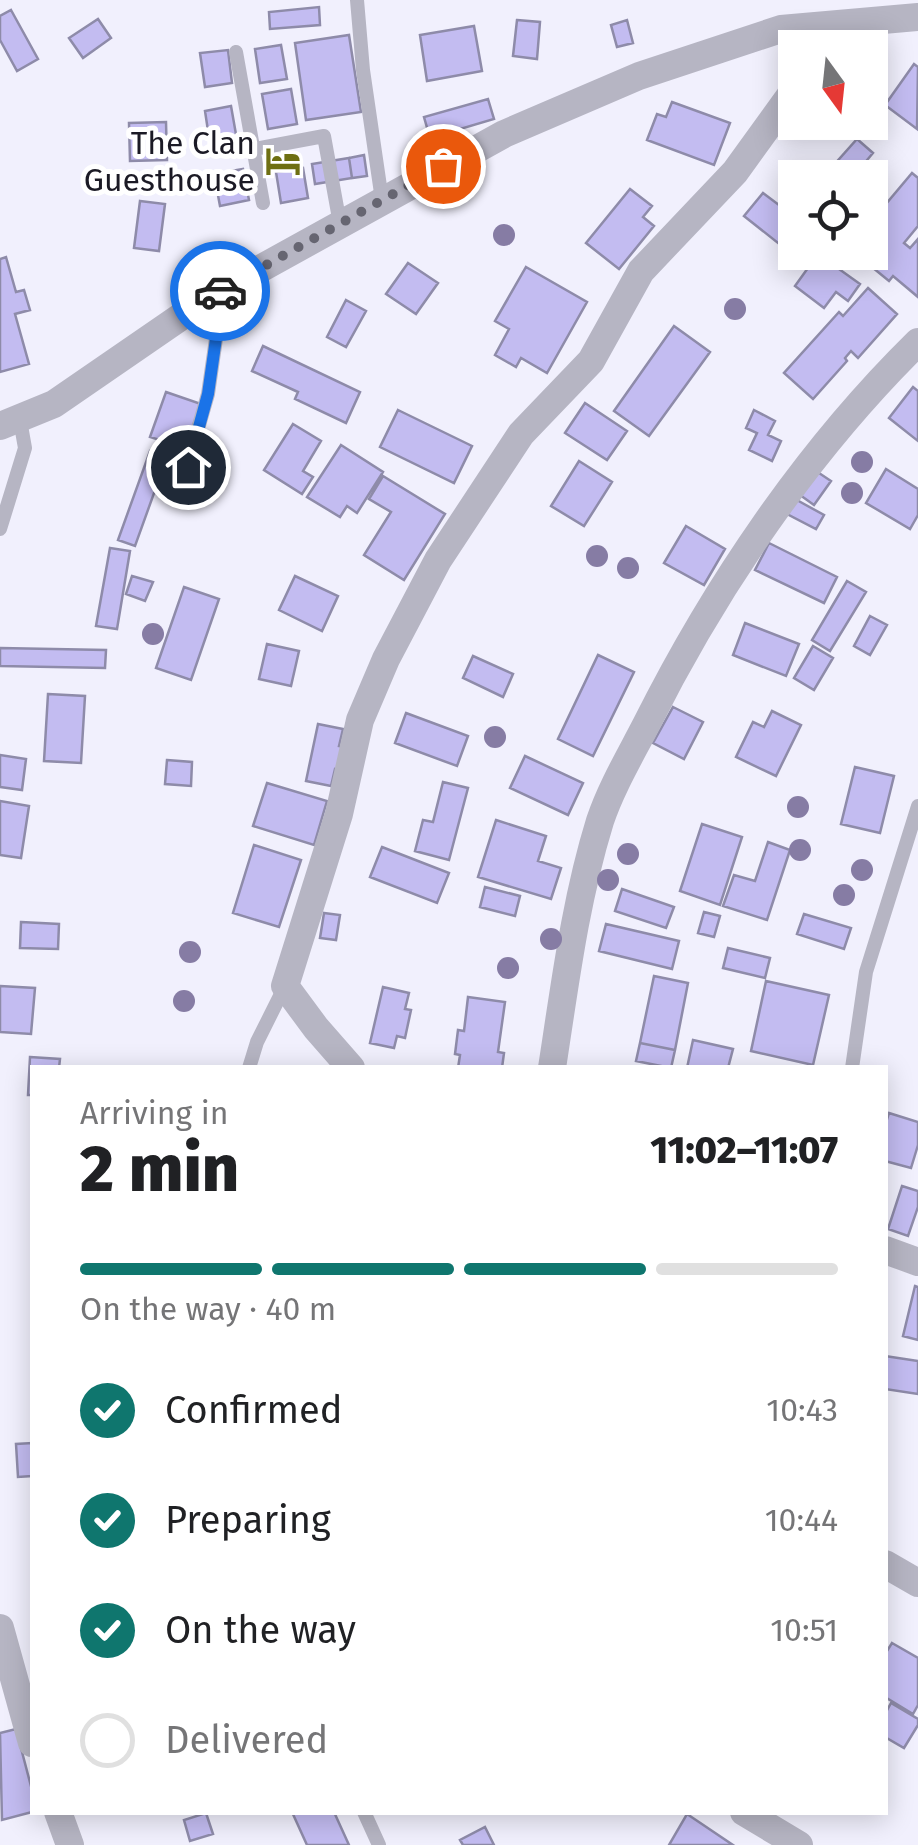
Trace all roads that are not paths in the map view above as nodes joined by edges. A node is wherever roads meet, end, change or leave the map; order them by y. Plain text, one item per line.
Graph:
1 (357, 0) edge
2 (909, 12) edge
3 (794, 30) edge
4 (851, 30) edge
5 (236, 52) dead end
6 (778, 113) edge
7 (254, 149) junction
8 (382, 200) junction
9 (263, 202) dead end
10 (340, 224) junction
11 (210, 296) junction
12 (918, 342) edge
13 (10, 423) edge
14 (188, 467) dead end
15 (0, 529) edge
16 (918, 806) edge
17 (285, 986) junction
18 (250, 1065) edge
19 (349, 1065) edge
20 (552, 1065) edge
21 (852, 1065) edge
22 (888, 1251) edge
23 (918, 1262) edge
24 (888, 1566) edge
25 (918, 1584) edge
26 (0, 1628) edge
27 (30, 1737) edge
28 (59, 1815) edge
29 (365, 1815) edge
30 (749, 1815) edge
31 (70, 1845) edge
32 (378, 1845) edge
33 (798, 1845) edge

1 - 8 lane
2 - 4 street
3 - 8 street
5 - 7 lane
6 - 17 street
7 - 9 lane
7 - 10 lane
8 - 10 street
10 - 11 street
11 - 13 street
11 - 14 lane
12 - 20 street
13 - 15 lane
16 - 21 lane
17 - 18 lane
17 - 19 street
22 - 23 street
24 - 25 street
26 - 27 street
28 - 31 street
29 - 32 lane
30 - 33 street

